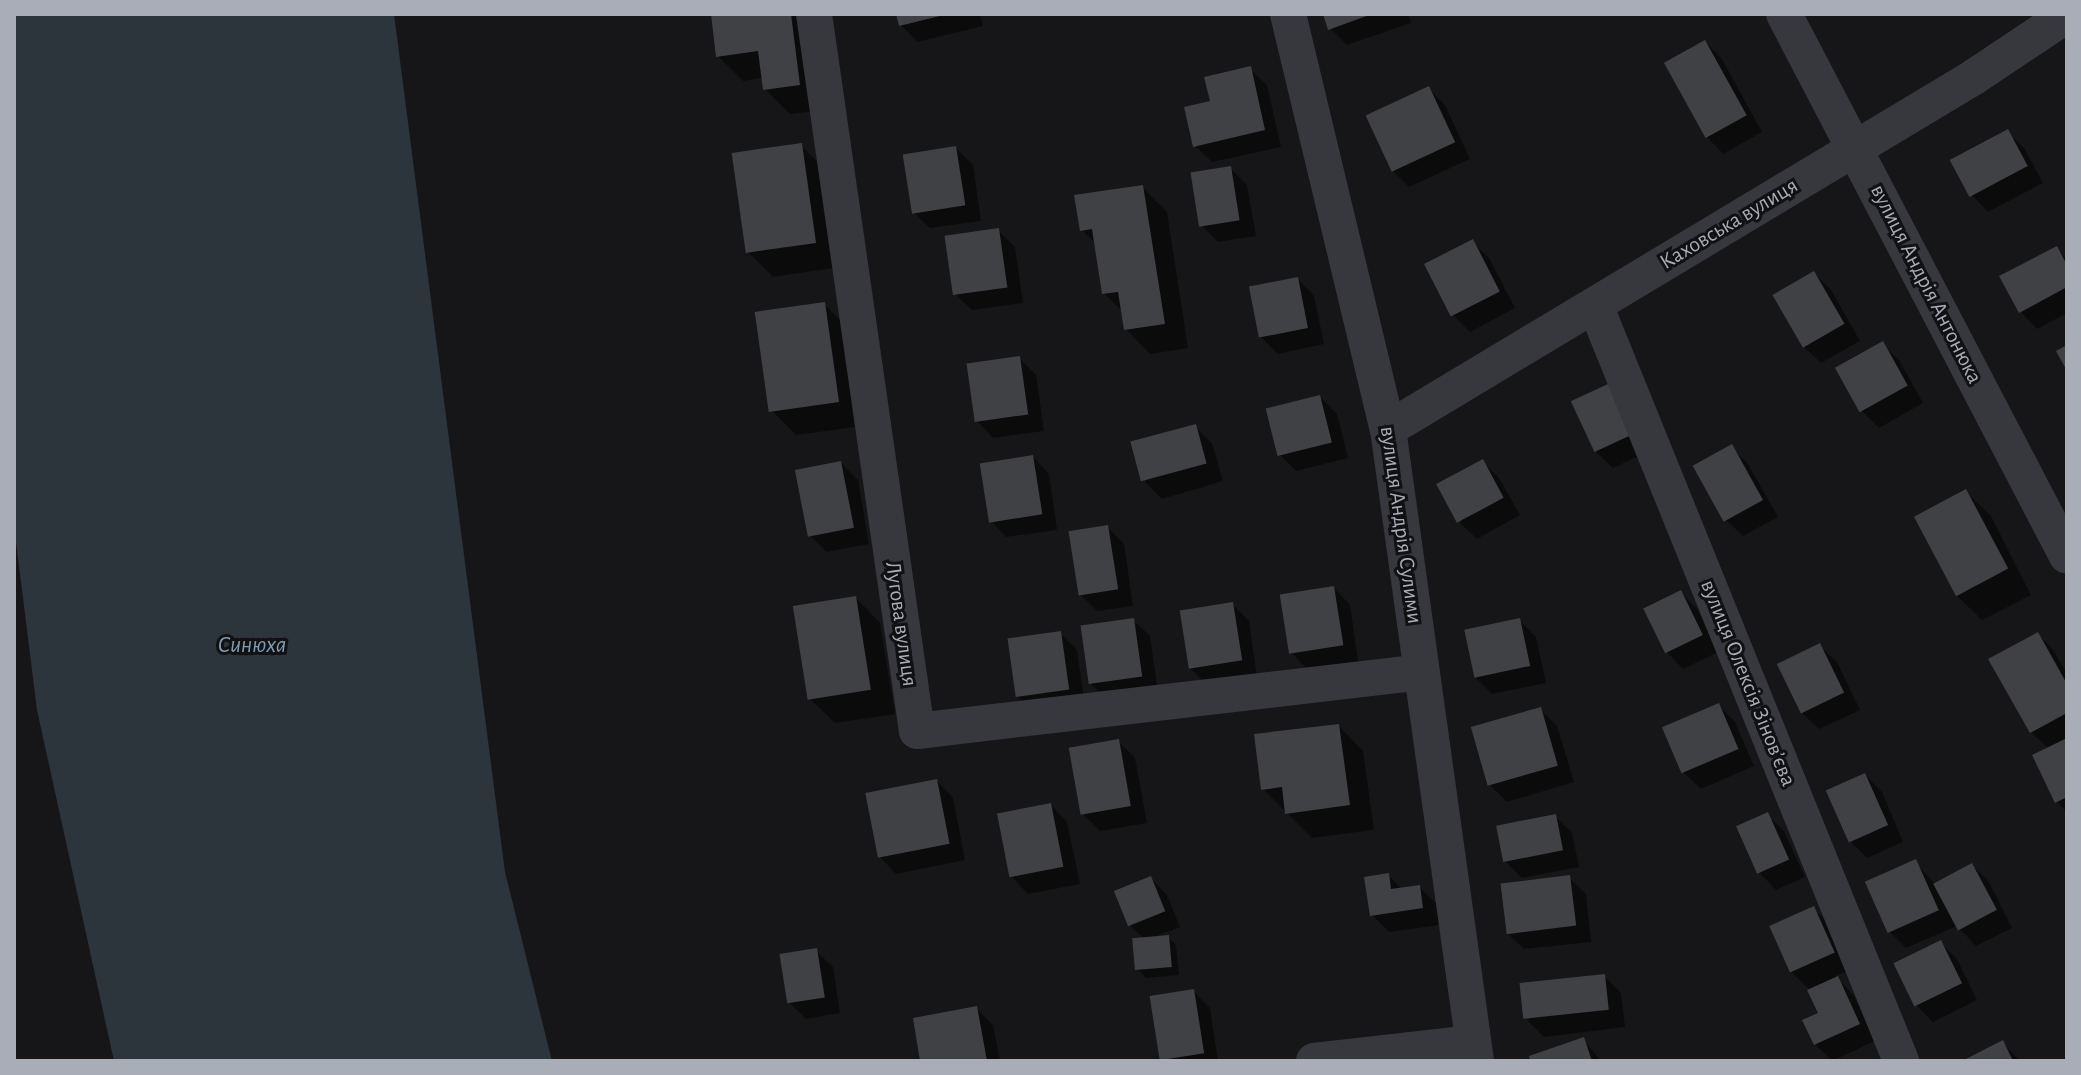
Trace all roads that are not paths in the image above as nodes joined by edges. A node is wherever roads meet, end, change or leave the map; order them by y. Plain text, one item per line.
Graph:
1 (814, 14) edge
2 (1288, 14) edge
3 (1784, 14) edge
4 (2067, 15) edge
5 (1856, 149) junction
6 (1595, 305) junction
7 (1388, 429) junction
8 (2067, 556) edge
9 (1422, 672) junction
10 (1475, 1052) edge
11 (1314, 1061) edge
12 (1901, 1061) edge

1 - 9 street, Лугова вулиця
2 - 7 street, вулиця Андрія Сулими
3 - 5 street, вулиця Андрія Антонюка
4 - 5 street, Каховська вулиця
5 - 6 street, Каховська вулиця
5 - 8 street, вулиця Андрія Антонюка
6 - 7 street, Каховська вулиця
6 - 12 street, вулиця Олексія Зіновʼєва
7 - 9 street, вулиця Андрія Сулими
9 - 10 street, вулиця Андрія Сулими
10 - 11 street, вулиця Андрія Сулими

